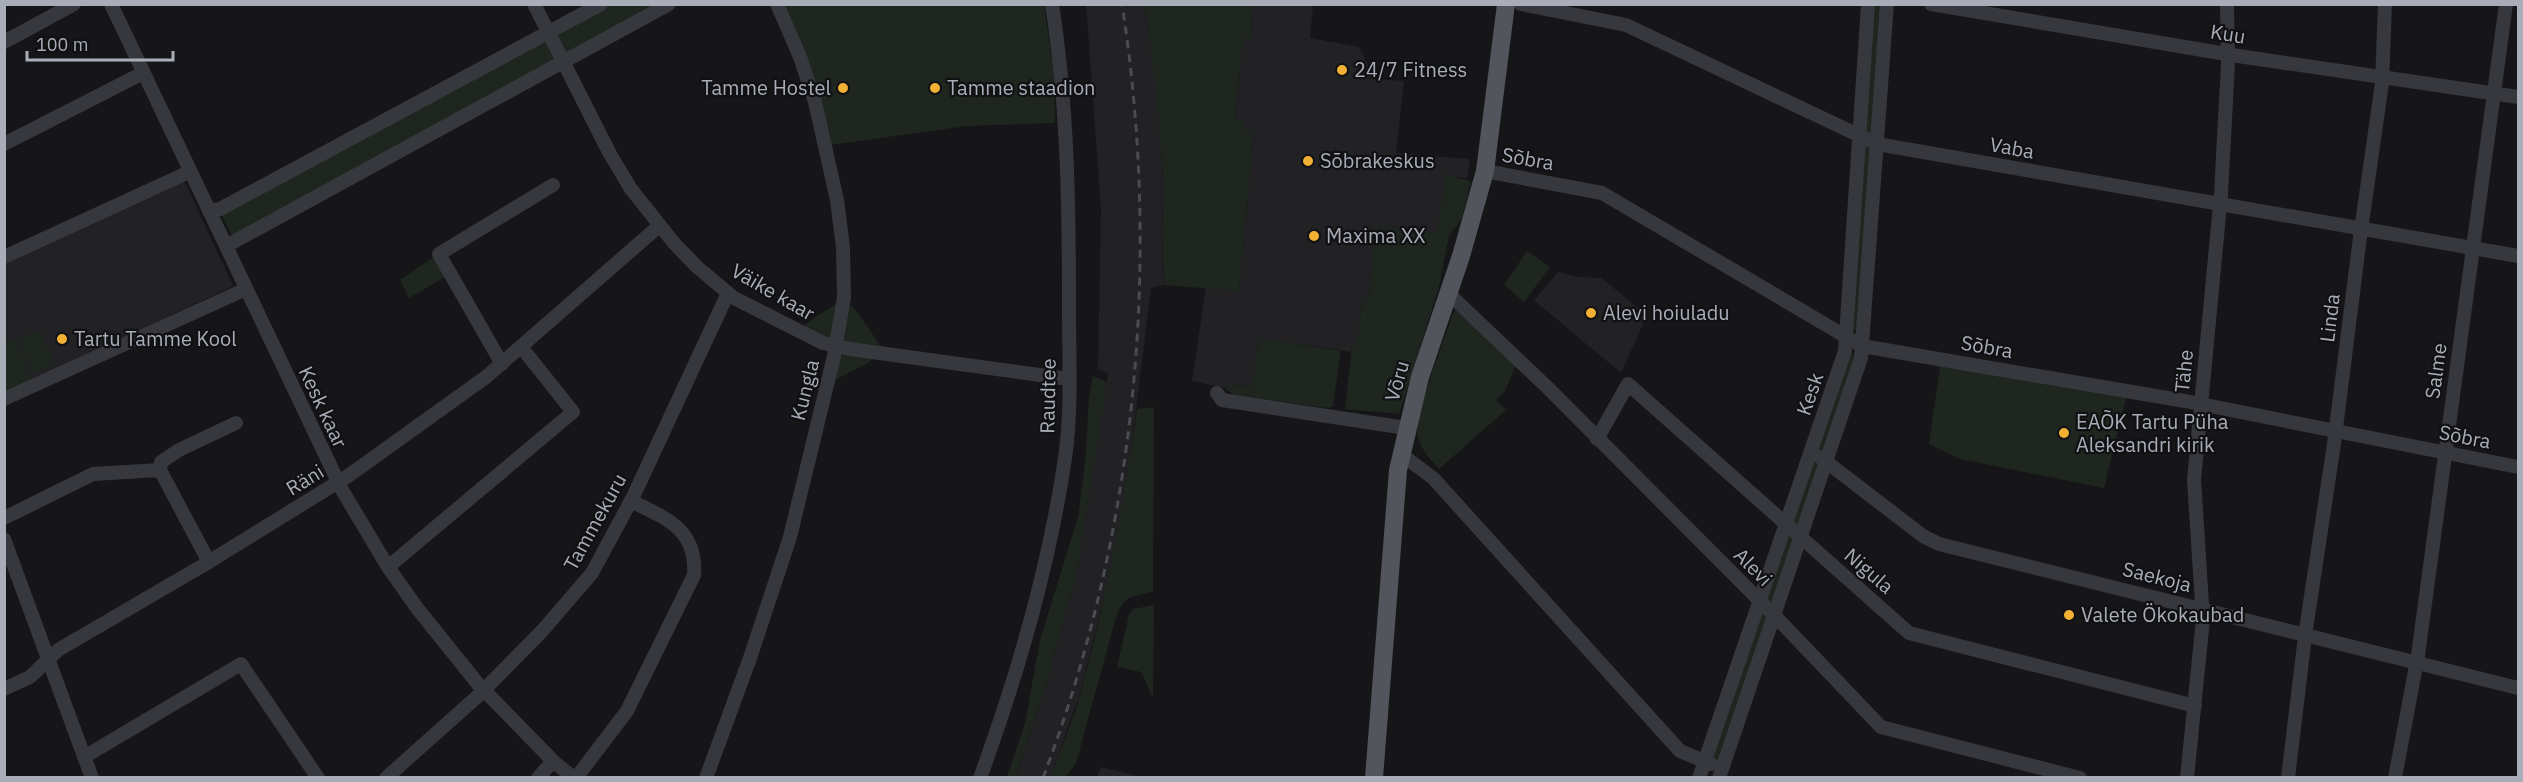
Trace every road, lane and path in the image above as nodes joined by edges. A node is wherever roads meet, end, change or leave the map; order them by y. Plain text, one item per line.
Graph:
1 (74, 4) edge
2 (111, 4) edge
3 (534, 4) edge
4 (601, 4) edge
5 (669, 4) edge
6 (777, 4) edge
7 (1052, 4) edge
8 (1506, 4) edge
9 (1521, 4) edge
10 (1868, 4) edge
11 (1887, 4) edge
12 (1931, 4) edge
13 (2227, 4) edge
14 (2385, 4) edge
15 (2506, 4) edge
16 (549, 32) junction
17 (4, 42) edge
18 (2228, 54) junction
19 (564, 61) junction
20 (144, 73) junction
21 (2382, 78) junction
22 (2494, 93) junction
23 (2518, 97) edge
24 (1858, 136) junction
25 (4, 144) edge
26 (1877, 144) junction
27 (1485, 171) junction
28 (189, 172) junction
29 (553, 185) dead end
30 (2220, 204) junction
31 (209, 211) junction
32 (659, 226) junction
33 (2361, 229) junction
34 (226, 246) junction
35 (2473, 248) junction
36 (2518, 256) edge
37 (4, 257) edge
38 (246, 289) junction
39 (728, 293) junction
40 (1448, 293) junction
41 (1846, 338) junction
42 (836, 346) junction
43 (1862, 346) junction
44 (522, 348) junction
45 (502, 364) junction
46 (1069, 380) junction
47 (1217, 393) dead end
48 (4, 399) edge
49 (2201, 404) junction
50 (236, 423) dead end
51 (1406, 428) junction
52 (2336, 431) junction
53 (1597, 439) junction
54 (1811, 453) junction
55 (2444, 453) junction
56 (1401, 454) junction
57 (1827, 461) junction
58 (2518, 467) edge
59 (160, 470) junction
60 (338, 483) junction
61 (631, 501) junction
62 (4, 518) edge
63 (1786, 525) junction
64 (1801, 538) junction
65 (4, 539) edge
66 (209, 562) junction
67 (388, 567) junction
68 (1759, 601) junction
69 (2202, 610) junction
70 (1775, 616) junction
71 (2305, 636) junction
72 (47, 660) junction
73 (2416, 662) junction
74 (2518, 688) edge
75 (4, 689) edge
76 (484, 690) junction
77 (2195, 706) junction
78 (84, 757) junction
79 (553, 761) junction
80 (1705, 761) junction
81 (92, 777) edge
82 (318, 777) edge
83 (386, 777) edge
84 (538, 777) edge
85 (575, 777) edge
86 (706, 777) edge
87 (980, 777) edge
88 (1375, 777) edge
89 (1699, 777) edge
90 (1719, 777) edge
91 (2080, 777) edge
92 (2187, 777) edge
93 (2288, 777) edge
94 (2395, 777) edge

1 - 17 street
2 - 20 street, Kesk kaar
3 - 16 street, Väike kaar
4 - 16 street
5 - 19 street
6 - 42 street, Kungla
7 - 46 street, Raudtee
8 - 27 main road, Võru
9 - 24 street, Vaba
10 - 24 street, Kesk
11 - 26 street, Kesk
12 - 18 street, Kuu
13 - 18 street, Tähe
14 - 21 street, Linda
15 - 22 street, Salme
16 - 19 street, Väike kaar
16 - 31 street
18 - 21 street, Kuu
18 - 30 street, Tähe
19 - 32 street, Väike kaar
19 - 34 street
20 - 25 street
20 - 28 street, Kesk kaar
21 - 22 street, Kuu
21 - 33 street, Linda
22 - 23 street, Kuu
22 - 35 street, Salme
24 - 26 street, Vaba
24 - 41 street, Kesk
26 - 30 street, Vaba
26 - 43 street, Kesk
27 - 40 main road, Võru
27 - 41 street, Sõbra
28 - 31 street, Kesk kaar
28 - 37 street
29 - 45 street
30 - 33 street, Vaba
30 - 49 street, Tähe
31 - 34 street, Kesk kaar
32 - 39 street, Väike kaar
32 - 44 street, Räni
33 - 35 street, Vaba
33 - 52 street, Linda
34 - 38 street, Kesk kaar
35 - 36 street, Vaba
35 - 55 street, Salme
38 - 48 street
38 - 60 street, Kesk kaar
39 - 42 street, Väike kaar
39 - 61 street, Tammekuru
40 - 51 main road, Võru
40 - 53 street, Alevi
41 - 43 street, Sõbra
41 - 54 street, Kesk
42 - 46 street, Väike kaar
42 - 86 street, Kungla
43 - 49 street, Sõbra
43 - 57 street, Kesk
44 - 45 street, Räni
44 - 67 street
45 - 60 street, Räni
46 - 87 street, Raudtee
47 - 51 street
49 - 52 street, Sõbra
49 - 69 street, Tähe
50 - 59 street
51 - 56 main road, Võru
52 - 55 street, Sõbra
52 - 71 street, Linda
53 - 63 street, Nigula
53 - 68 street, Alevi
54 - 57 street, Saekoja
54 - 63 street, Kesk
55 - 58 street, Sõbra
55 - 73 street, Salme
56 - 80 street
56 - 88 main road, Võru
57 - 64 street, Kesk
57 - 69 street, Saekoja
59 - 62 street
59 - 66 street
60 - 66 street, Räni
60 - 67 street, Kesk kaar
61 - 76 street, Tammekuru
61 - 85 street
63 - 64 street, Nigula
63 - 68 street, Kesk
64 - 70 street, Kesk
64 - 77 street, Nigula
65 - 72 street
66 - 72 street, Räni
67 - 76 street, Kesk kaar
68 - 70 street, Alevi
68 - 80 street, Kesk
69 - 71 street, Saekoja
69 - 77 street, Tähe
70 - 90 street, Kesk
70 - 91 street, Alevi
71 - 73 street, Saekoja
71 - 93 street, Linda
72 - 75 street, Räni
72 - 78 street
73 - 74 street, Saekoja
73 - 94 street, Salme
76 - 79 street, Kesk kaar
76 - 83 street, Tammekuru
77 - 92 street, Tähe
78 - 81 street
78 - 82 street
79 - 84 street
79 - 85 street, Kesk kaar
80 - 89 street, Kesk
80 - 90 street

